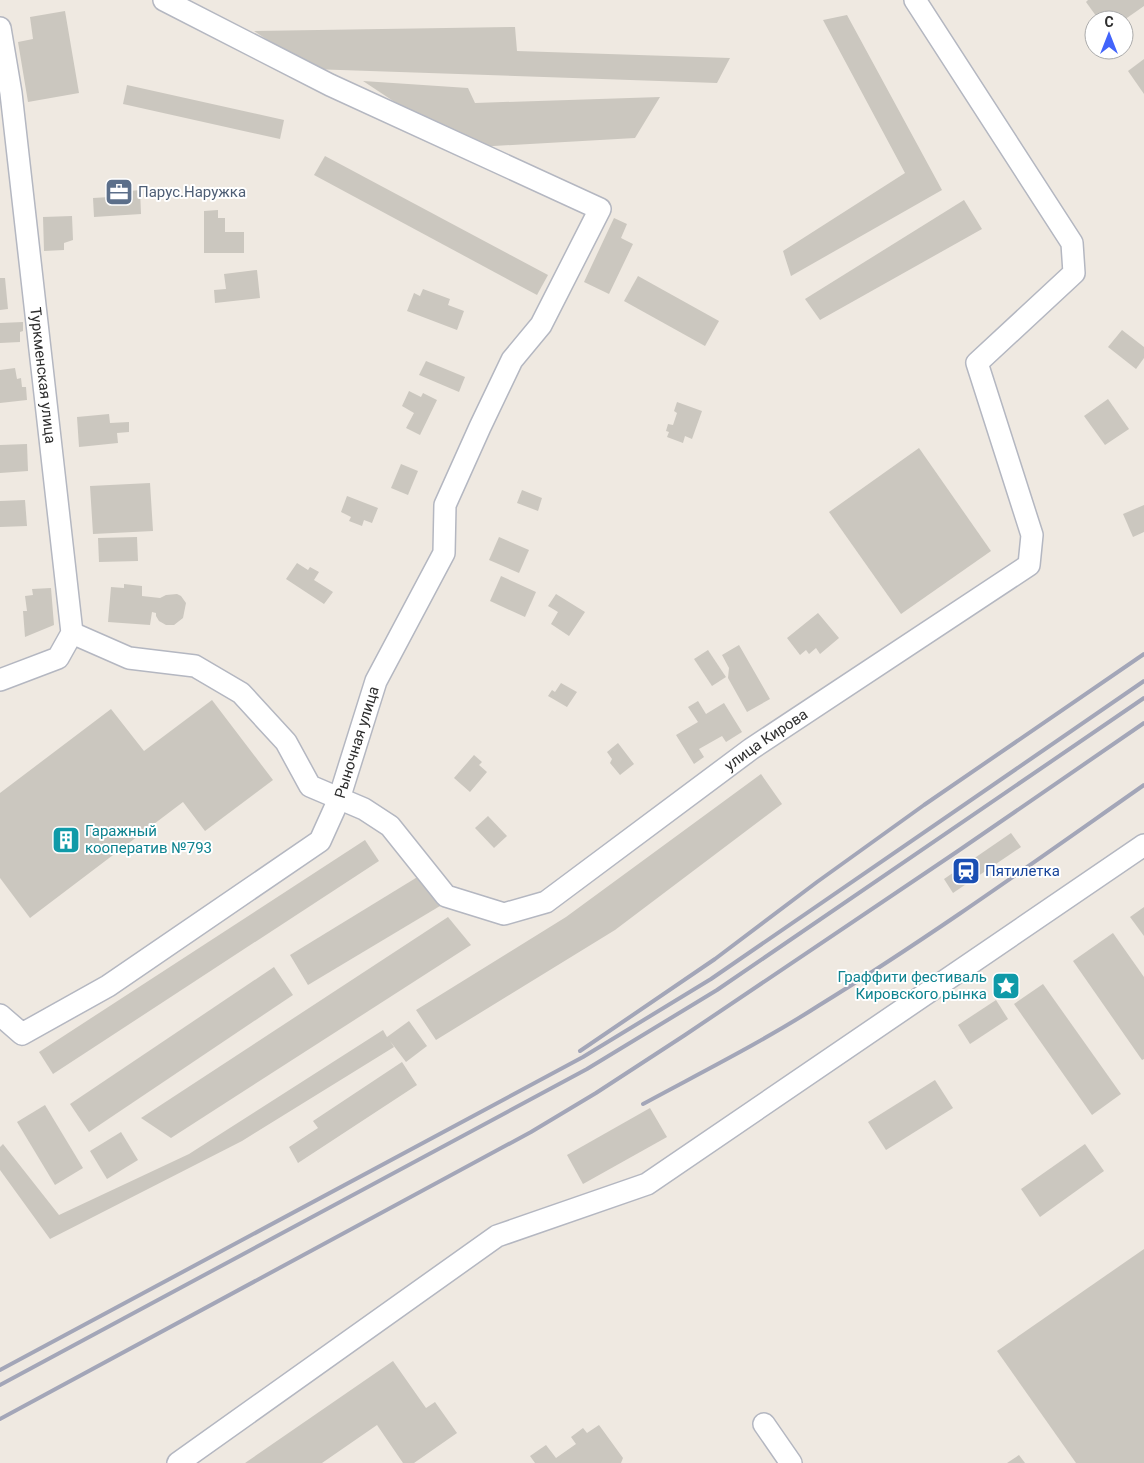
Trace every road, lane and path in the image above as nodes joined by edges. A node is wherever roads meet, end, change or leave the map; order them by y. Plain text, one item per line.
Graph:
1 (164, 0) edge
2 (915, 0) edge
3 (0, 28) edge
4 (2, 54) edge
5 (4, 84) edge
6 (72, 633) junction
7 (0, 661) edge
8 (22, 672) junction
9 (0, 680) edge
10 (339, 799) junction
11 (1144, 845) edge
12 (9, 1028) edge
13 (764, 1424) dead end
14 (178, 1463) edge
15 (791, 1463) edge

1 - 10 street, Рыночная улица
2 - 10 street, улица Кирова
3 - 4 street, Туркменская улица
4 - 5 street, Туркменская улица
5 - 6 street, Туркменская улица
6 - 8 street
6 - 10 street
7 - 8 street
8 - 9 street
10 - 12 street, Рыночная улица
11 - 14 street
13 - 15 street

